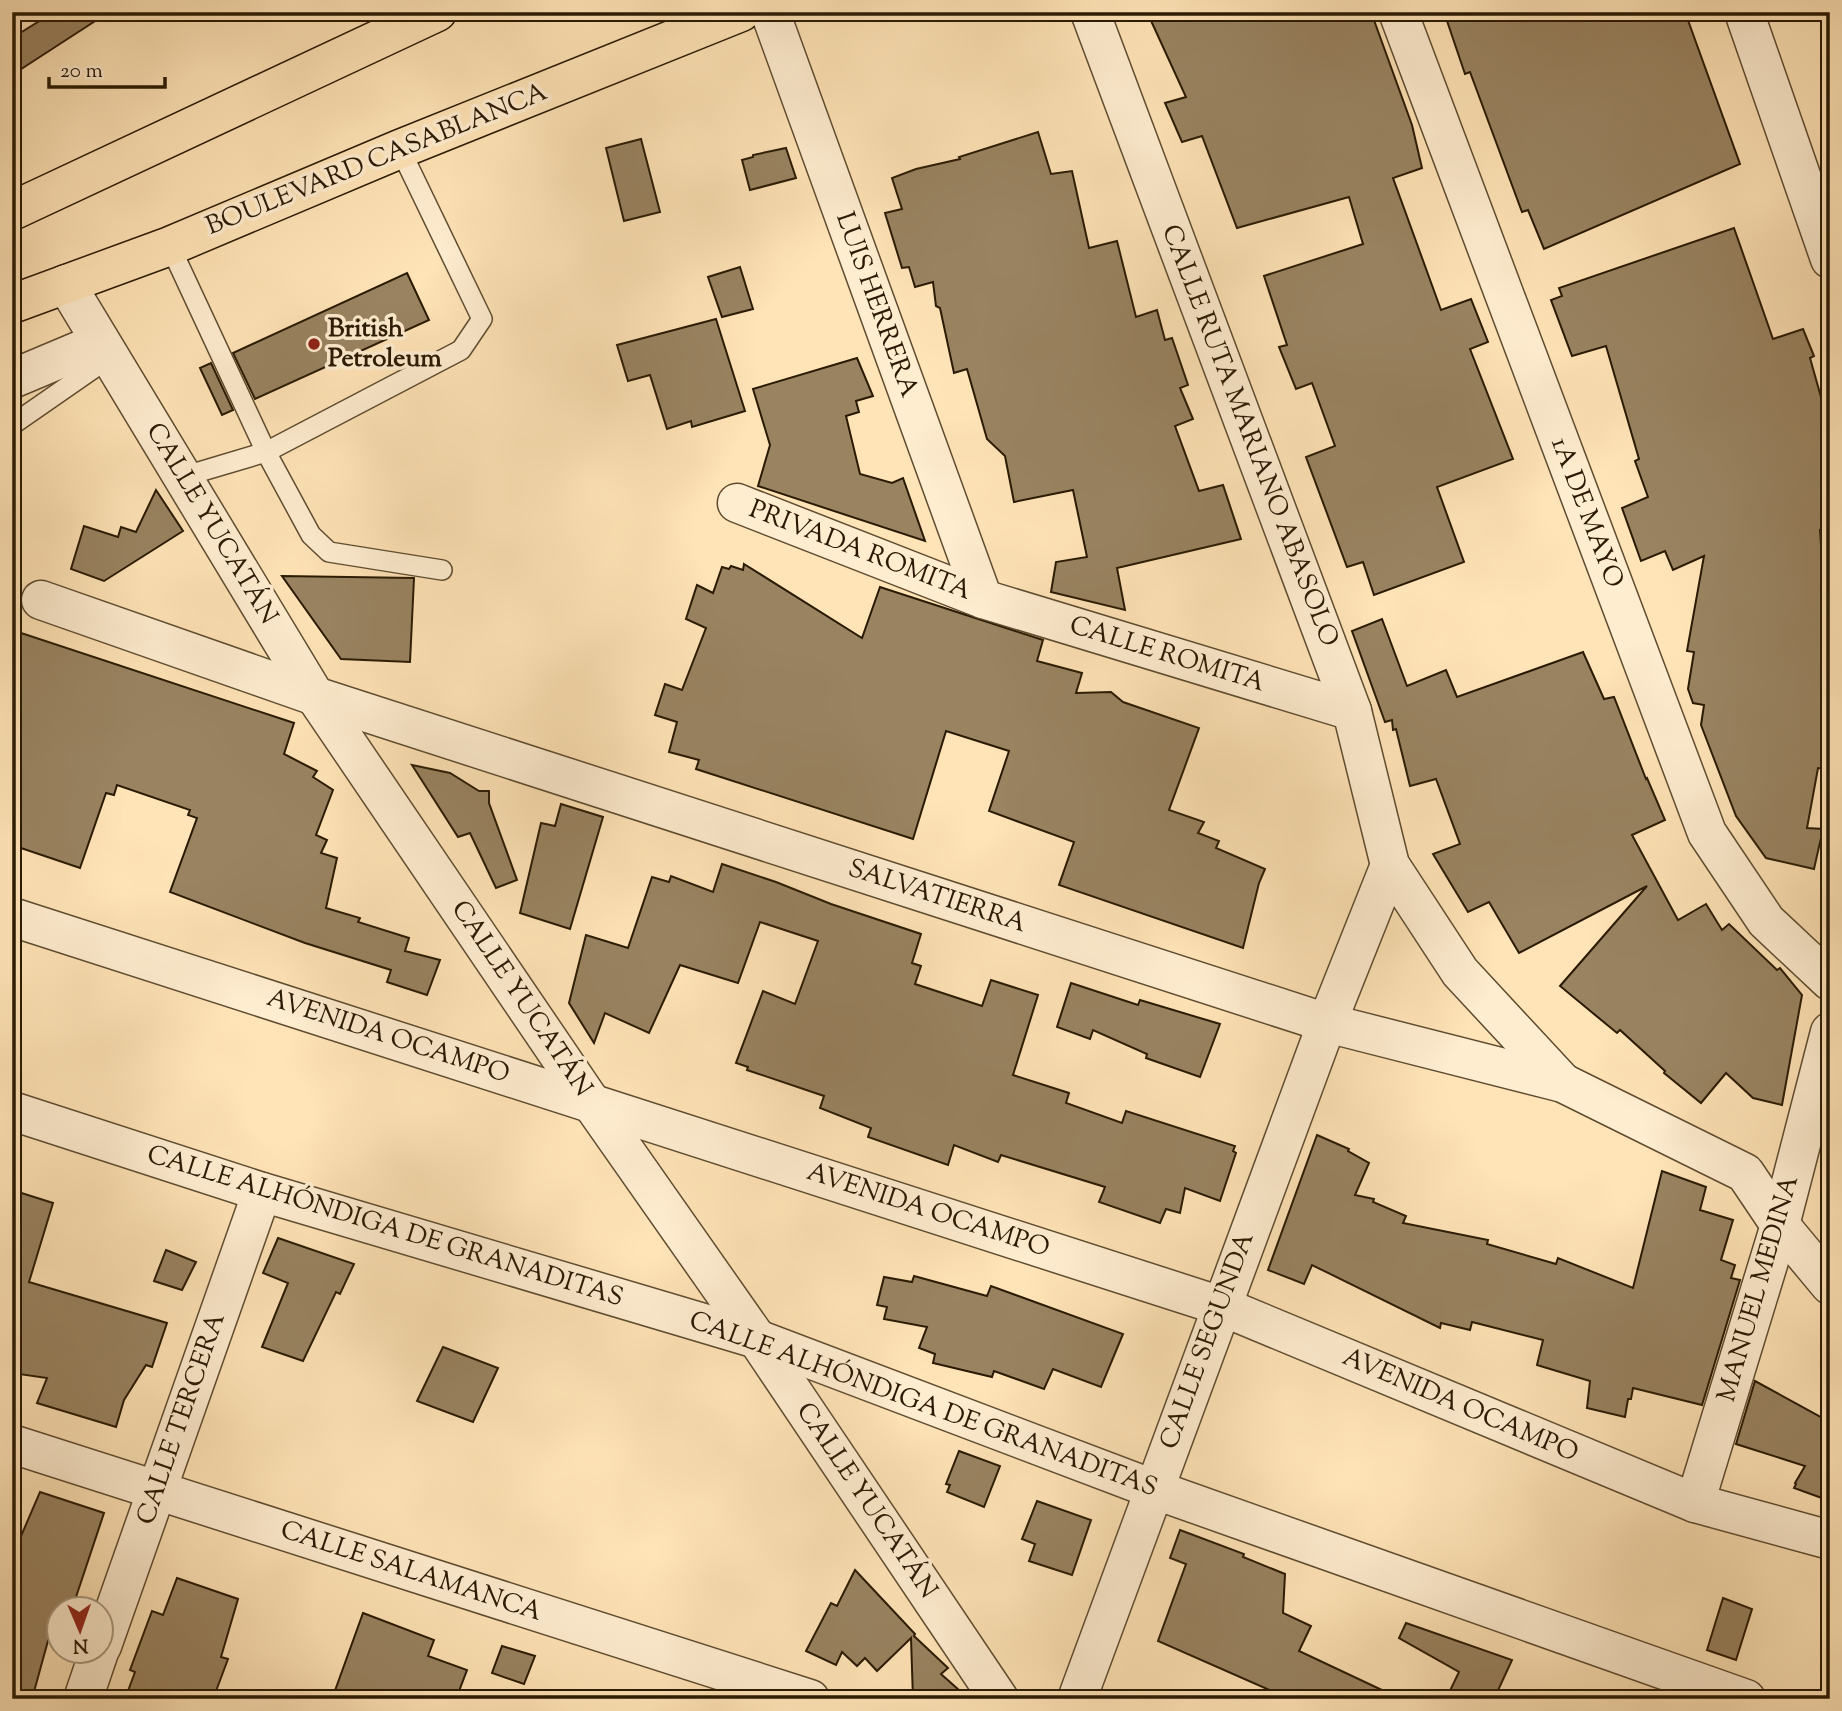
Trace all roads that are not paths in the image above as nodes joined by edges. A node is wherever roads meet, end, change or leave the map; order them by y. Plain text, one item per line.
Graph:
1 (741, 12) edge
2 (770, 12) edge
3 (1090, 12) edge
4 (1398, 12) edge
5 (1744, 12) edge
6 (418, 14) edge
7 (400, 149) junction
8 (12, 211) edge
9 (170, 246) junction
10 (1830, 259) edge
11 (66, 284) junction
12 (12, 304) edge
13 (105, 350) junction
14 (12, 379) edge
15 (12, 425) edge
16 (267, 452) junction
17 (182, 477) junction
18 (737, 503) dead end
19 (442, 570) dead end
20 (983, 598) junction
21 (41, 600) dead end
22 (315, 696) junction
23 (1352, 711) junction
24 (1390, 865) junction
25 (12, 917) edge
26 (1830, 981) edge
27 (1327, 1023) junction
28 (1830, 1032) edge
29 (1563, 1083) junction
30 (590, 1101) junction
31 (12, 1111) edge
32 (262, 1192) junction
33 (1780, 1225) junction
34 (1830, 1285) edge
35 (1221, 1306) junction
36 (757, 1339) junction
37 (12, 1444) edge
38 (1153, 1489) junction
39 (157, 1491) junction
40 (1695, 1503) junction
41 (1830, 1540) edge
42 (116, 1607) edge
43 (94, 1666) edge
44 (83, 1699) edge
45 (810, 1699) edge
46 (999, 1699) edge
47 (1077, 1699) edge
48 (1746, 1699) edge

1 - 7 main road, BOULEVARD CASABLANCA
2 - 20 street, LUIS HERRERA
3 - 23 street, CALLE RUTA MARIANO ABASOLO
4 - 26 street, 1A DE MAYO
5 - 10 street
6 - 8 main road
7 - 9 main road, BOULEVARD CASABLANCA
7 - 16 lane
9 - 11 main road, BOULEVARD CASABLANCA
9 - 16 lane
11 - 12 main road, BOULEVARD CASABLANCA
11 - 13 street, CALLE YUCATÁN
13 - 14 street
13 - 15 lane
13 - 17 street, CALLE YUCATÁN
16 - 17 lane
16 - 19 lane
17 - 22 street, CALLE YUCATÁN
18 - 20 street, PRIVADA ROMITA
20 - 23 street, CALLE ROMITA
21 - 22 street, SALVATIERRA
22 - 27 street, SALVATIERRA
22 - 30 street, CALLE YUCATÁN
23 - 24 street, CALLE RUTA MARIANO ABASOLO
24 - 27 street
24 - 29 street, CALLE RUTA MARIANO ABASOLO
25 - 30 street, AVENIDA OCAMPO
27 - 29 street, SALVATIERRA
27 - 35 street, CALLE SEGUNDA
28 - 33 street, MANUEL MEDINA
29 - 33 street
30 - 35 street, AVENIDA OCAMPO
30 - 36 street, CALLE YUCATÁN
31 - 32 street, CALLE ALHÓNDIGA DE GRANADITAS
32 - 36 street, CALLE ALHÓNDIGA DE GRANADITAS
32 - 39 street, CALLE TERCERA
33 - 34 street
33 - 40 street, MANUEL MEDINA
35 - 38 street, CALLE SEGUNDA
35 - 40 street, AVENIDA OCAMPO
36 - 38 street, CALLE ALHÓNDIGA DE GRANADITAS
36 - 46 street, CALLE YUCATÁN
37 - 39 street, CALLE SALAMANCA
38 - 47 street, CALLE SEGUNDA
38 - 48 street, CALLE ALHÓNDIGA DE GRANADITAS
39 - 42 street, CALLE TERCERA
39 - 45 street, CALLE SALAMANCA
40 - 41 street, AVENIDA OCAMPO
43 - 44 street

